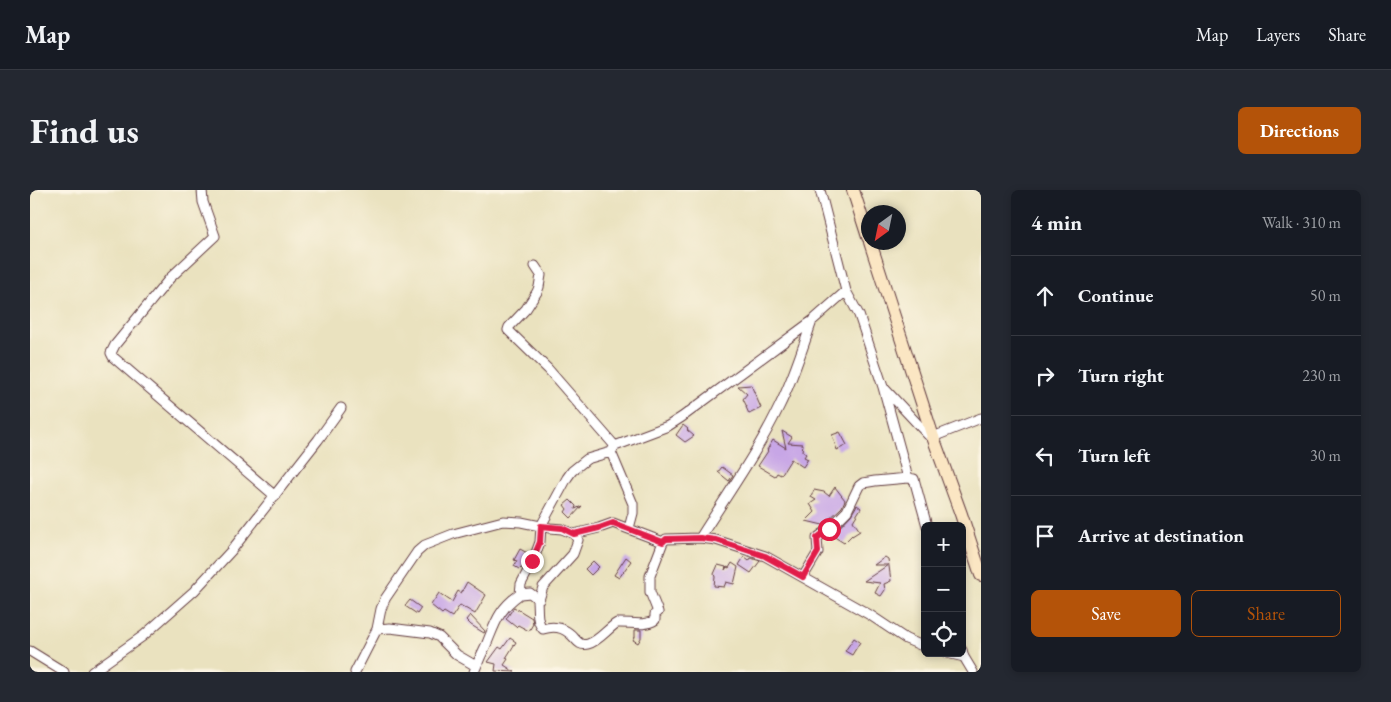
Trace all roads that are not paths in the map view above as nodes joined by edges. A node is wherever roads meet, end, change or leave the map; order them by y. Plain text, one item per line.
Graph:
1 (202, 190) edge
2 (820, 190) edge
3 (853, 190) edge
4 (861, 215) edge
5 (873, 250) edge
6 (535, 266) dead end
7 (846, 291) junction
8 (812, 321) junction
9 (883, 387) junction
10 (341, 408) dead end
11 (981, 418) edge
12 (933, 437) junction
13 (613, 449) junction
14 (908, 478) junction
15 (275, 496) junction
16 (927, 522) edge
17 (541, 526) junction
18 (629, 528) junction
19 (574, 534) junction
20 (700, 538) junction
21 (663, 542) junction
22 (981, 575) edge
23 (803, 577) junction
24 (520, 594) junction
25 (539, 600) junction
26 (377, 629) junction
27 (921, 645) edge
28 (30, 651) edge
29 (965, 657) edge
30 (475, 669) edge
31 (64, 672) edge
32 (92, 672) edge
33 (355, 672) edge
34 (973, 672) edge

1 - 15 street
2 - 7 street
3 - 4 street
5 - 12 street
6 - 13 street
7 - 8 street
7 - 9 street
8 - 13 street
8 - 20 street
9 - 12 street
9 - 14 street
10 - 15 street
11 - 12 street
12 - 22 street
13 - 17 street
13 - 18 street
14 - 16 street
14 - 23 street
15 - 32 street
17 - 19 street
17 - 24 street
17 - 26 street
18 - 19 street
18 - 21 street
19 - 25 street
20 - 21 street
20 - 23 street
21 - 25 street
23 - 27 street
24 - 25 street
24 - 30 street
26 - 30 street
26 - 33 street
28 - 31 street
29 - 34 street

